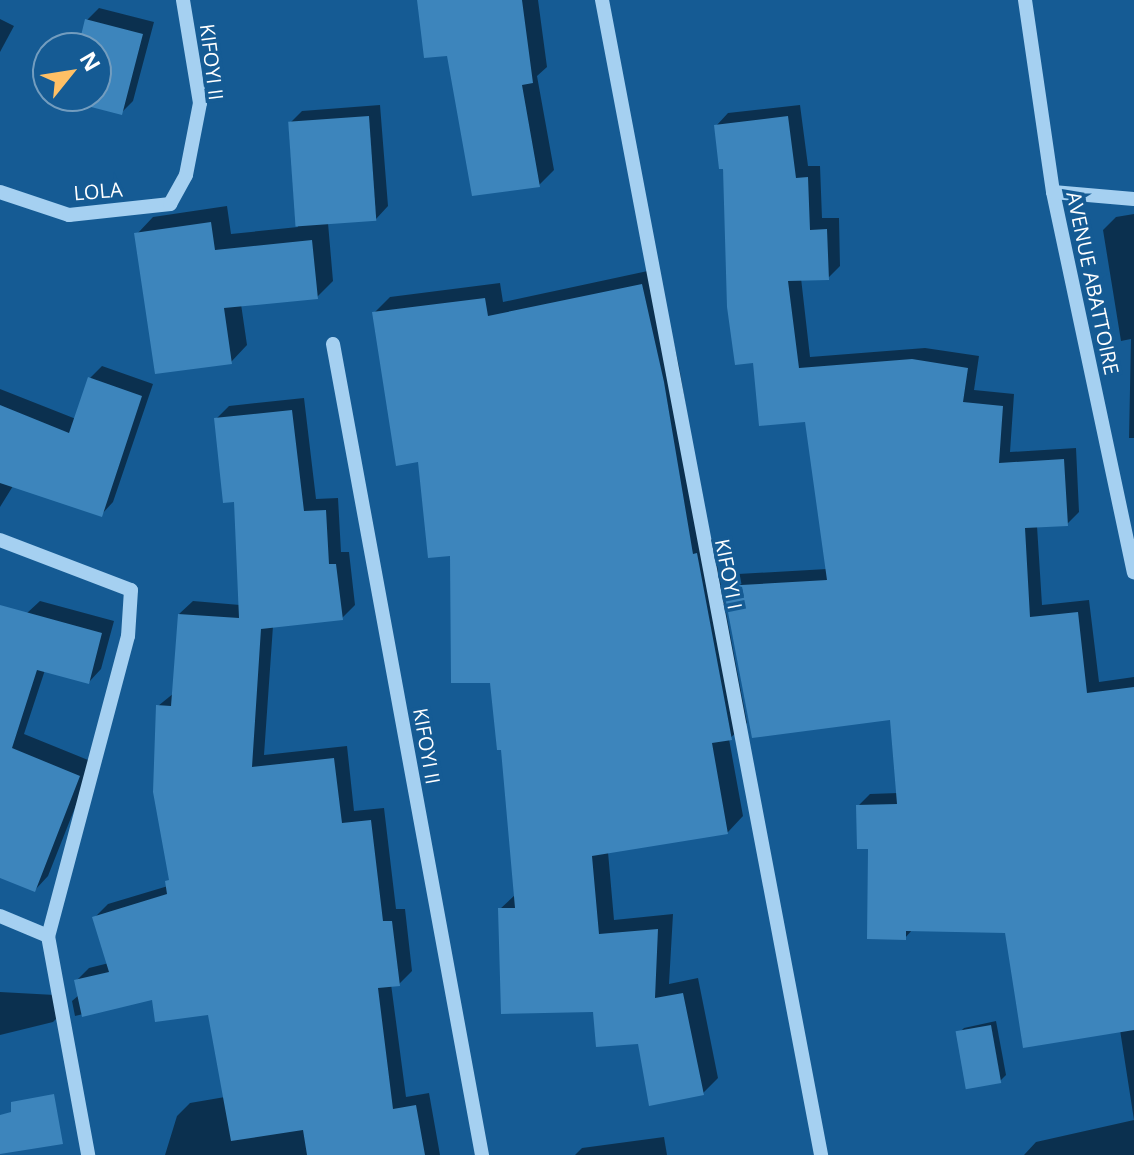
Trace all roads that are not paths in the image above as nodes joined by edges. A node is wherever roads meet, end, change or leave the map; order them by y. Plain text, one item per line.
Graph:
1 (183, 0) edge
2 (602, 0) edge
3 (1025, 0) edge
4 (186, 175) joint
5 (0, 192) edge
6 (1053, 192) junction
7 (1134, 199) edge
8 (333, 344) dead end
9 (0, 540) edge
10 (1134, 572) edge
11 (0, 916) edge
12 (48, 936) junction
13 (88, 1155) edge
14 (482, 1155) edge
15 (821, 1155) edge

1 - 4 street, KIFOYI II
2 - 15 street, KIFOYI I
3 - 6 street, AVENUE ABATTOIRE
4 - 5 street, LOLA
6 - 7 street
6 - 10 street, AVENUE ABATTOIRE
8 - 14 street, KIFOYI II
9 - 12 street
11 - 12 street
12 - 13 street

